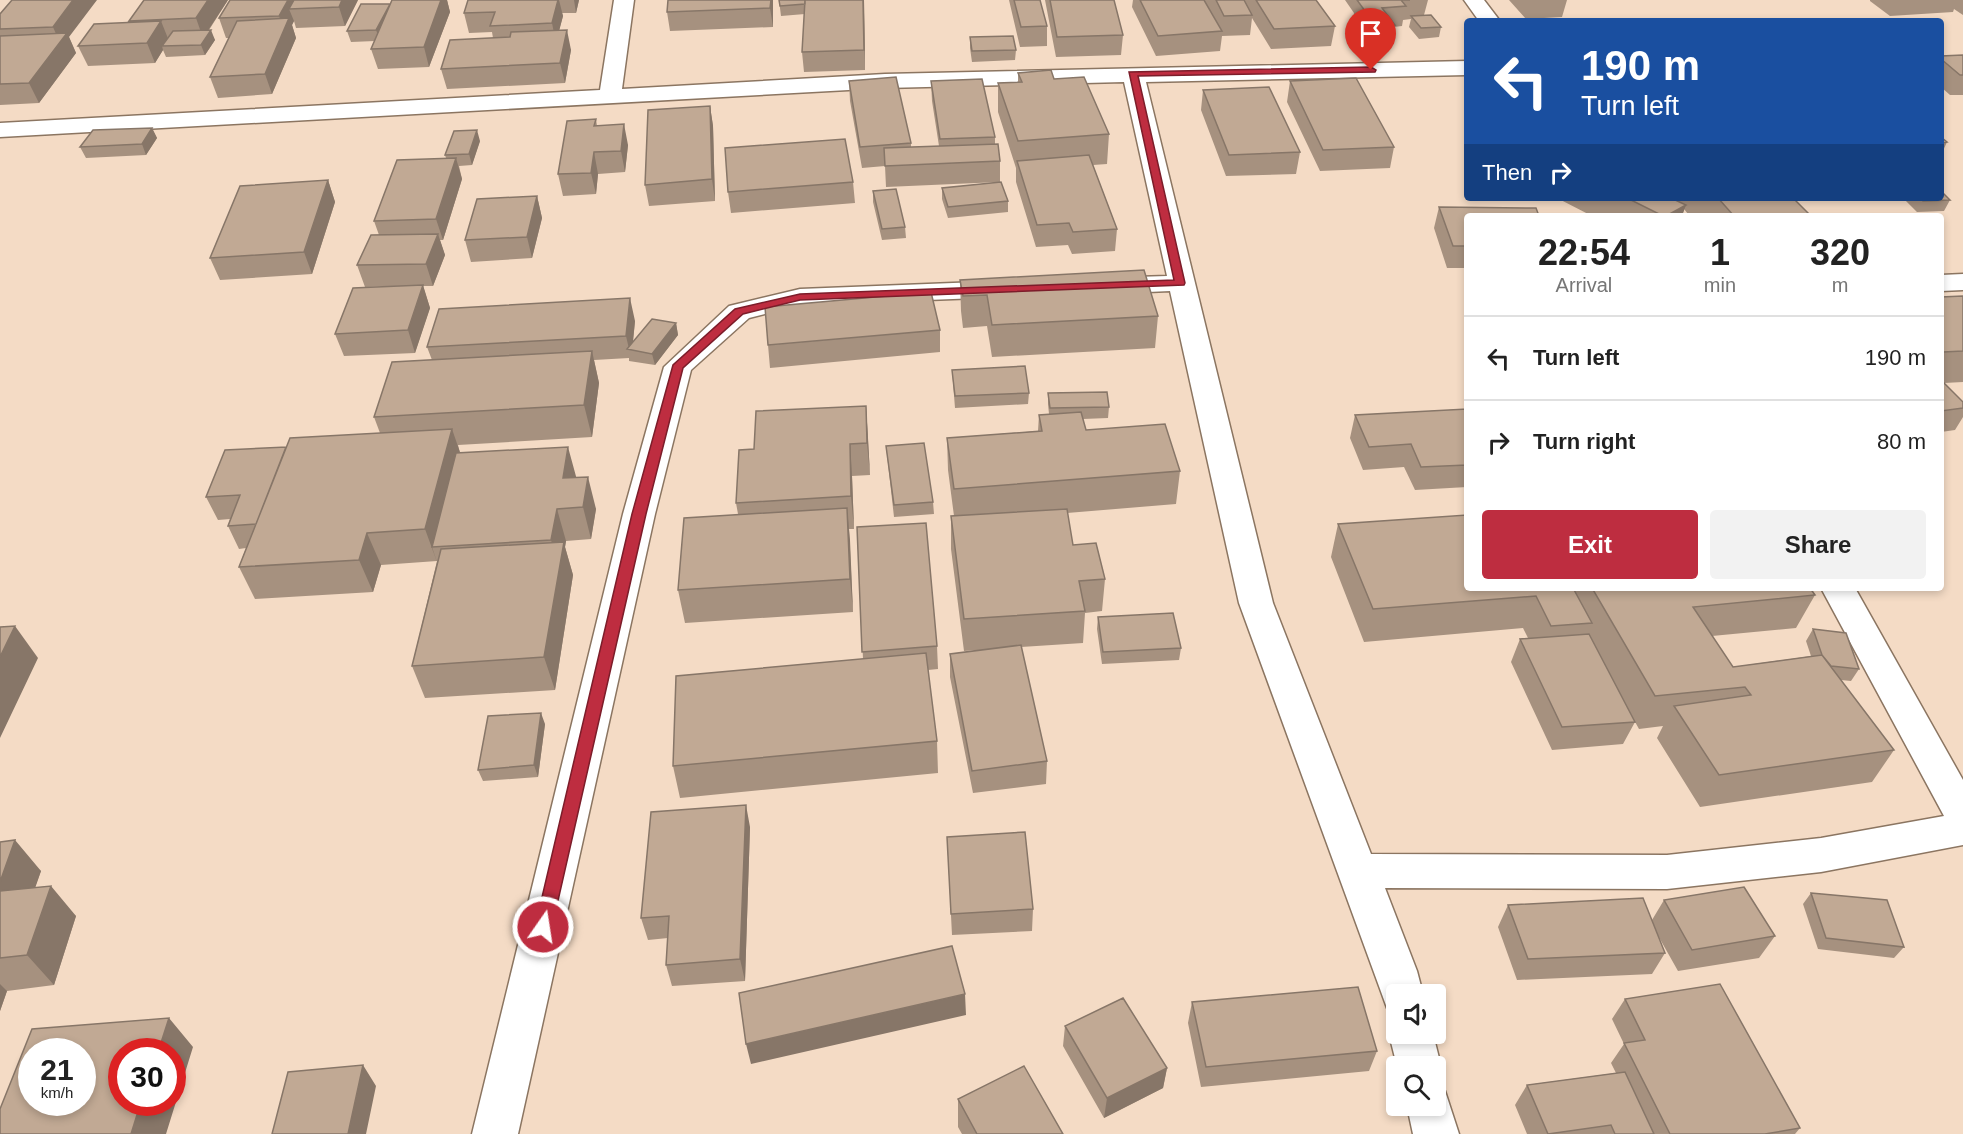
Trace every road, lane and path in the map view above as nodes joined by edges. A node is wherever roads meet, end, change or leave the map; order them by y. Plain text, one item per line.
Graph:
1 (624, 0) edge
2 (1474, 0) edge
3 (1488, 18) edge
4 (1464, 68) edge
5 (1132, 74) junction
6 (610, 95) junction
7 (0, 130) edge
8 (1963, 282) edge
9 (1180, 283) junction
10 (1944, 283) edge
11 (1073, 287) edge
12 (1037, 288) edge
13 (1840, 591) edge
14 (1963, 815) edge
15 (1963, 829) edge
16 (1359, 871) junction
17 (1399, 984) edge
18 (1432, 1116) edge
19 (495, 1134) edge
20 (1436, 1134) edge

1 - 6 street
2 - 3 street
4 - 5 street
5 - 6 street
5 - 9 street
6 - 7 street
8 - 10 street
9 - 11 street
9 - 16 street
12 - 19 street
13 - 14 street
15 - 16 street
16 - 17 street
18 - 20 street

